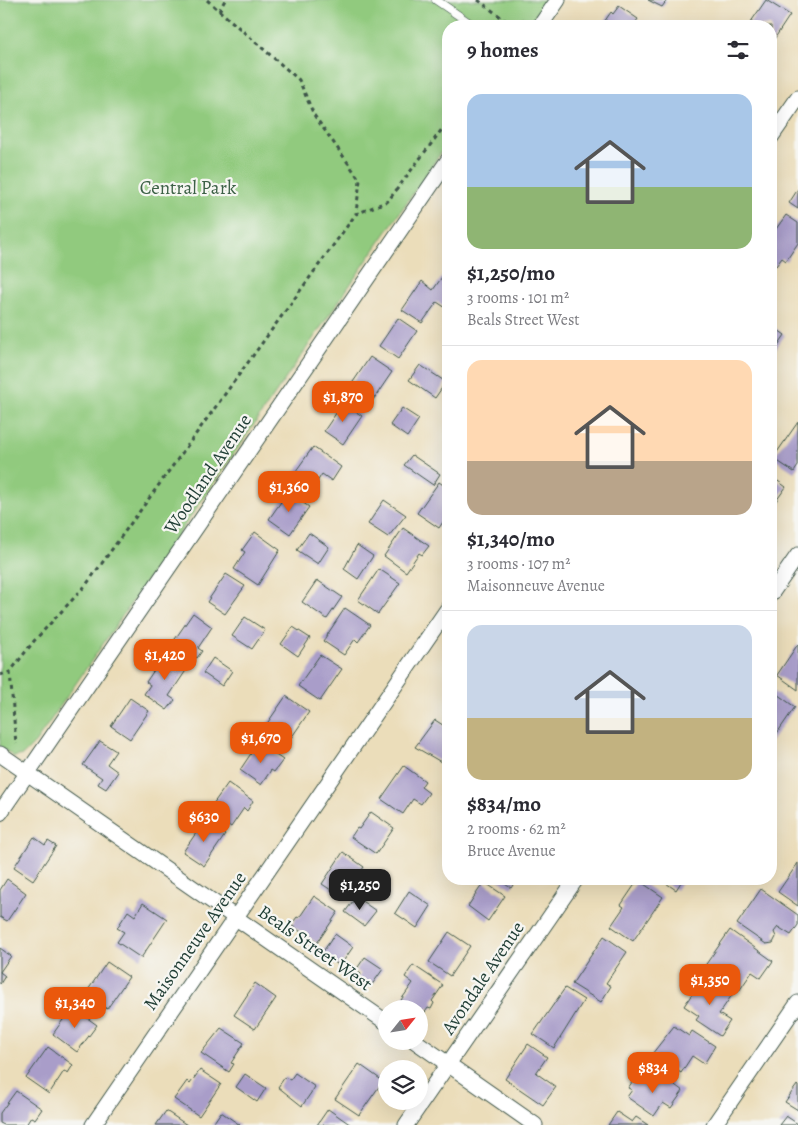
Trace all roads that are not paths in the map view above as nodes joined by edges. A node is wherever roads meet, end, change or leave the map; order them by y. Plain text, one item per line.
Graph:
1 (436, 0) edge
2 (558, 0) edge
3 (465, 20) edge
4 (544, 20) edge
5 (798, 98) edge
6 (777, 128) edge
7 (442, 168) edge
8 (798, 555) edge
9 (777, 585) edge
10 (442, 617) edge
11 (0, 754) edge
12 (28, 772) junction
13 (0, 813) edge
14 (572, 885) edge
15 (236, 917) junction
16 (798, 1003) edge
17 (378, 1016) edge
18 (427, 1050) edge
19 (448, 1064) junction
20 (93, 1125) edge
21 (406, 1125) edge
22 (535, 1125) edge
23 (714, 1125) edge

1 - 3 lane
2 - 4 street
5 - 6 street
7 - 12 street, Woodland Avenue
8 - 9 street
10 - 15 street, Maisonneuve Avenue
11 - 12 street, Beals Street West
12 - 13 street, Woodland Avenue
12 - 15 street, Beals Street West
14 - 19 street, Avondale Avenue
15 - 17 street, Beals Street West
15 - 20 street, Maisonneuve Avenue
16 - 23 street
18 - 19 street
19 - 21 street, Avondale Avenue
19 - 22 street

